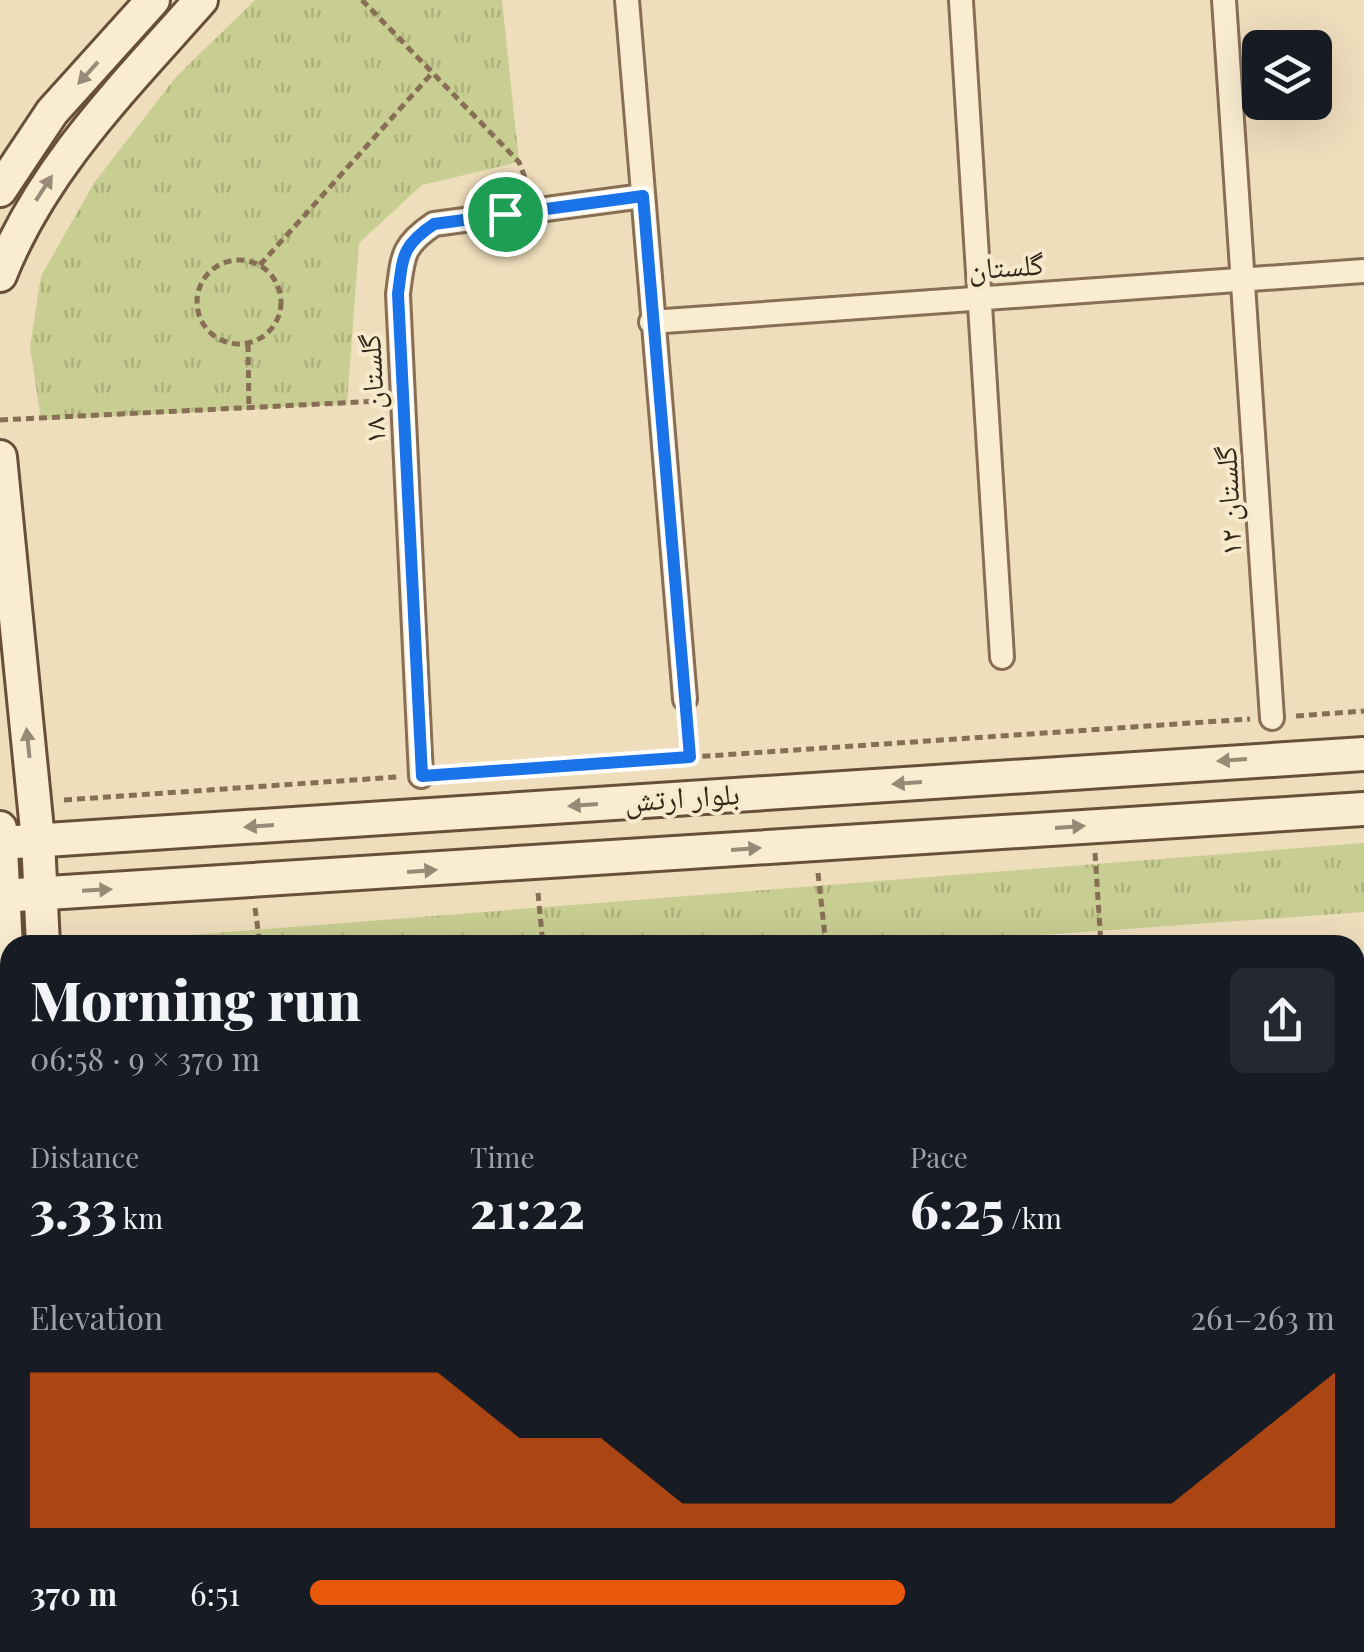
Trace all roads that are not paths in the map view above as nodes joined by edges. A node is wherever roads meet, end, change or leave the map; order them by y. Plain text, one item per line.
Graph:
1 (153, 0) edge
2 (201, 0) edge
3 (626, 0) edge
4 (1224, 0) edge
5 (962, 1) edge
6 (0, 190) edge
7 (643, 196) junction
8 (1364, 272) edge
9 (0, 275) edge
10 (1246, 280) junction
11 (980, 299) junction
12 (652, 322) junction
13 (0, 457) edge
14 (1002, 657) dead end
15 (686, 699) road end
16 (1272, 718) road end
17 (1364, 754) edge
18 (1279, 758) junction
19 (422, 776) road end
20 (1364, 808) edge
21 (1284, 813) junction
22 (0, 828) edge
23 (38, 840) junction
24 (1, 843) edge
25 (42, 892) junction
26 (2, 896) edge
27 (4, 935) edge
28 (43, 935) edge

1 -> 6 main road
9 -> 2 main road
3 - 7 street
4 - 10 street, گلستان ۱۲
5 - 11 street
7 - 12 street
7 - 19 street, گلستان ۱۸
8 - 10 street, گلستان
10 - 11 street, گلستان
10 - 16 street, گلستان ۱۲
11 - 12 street, گلستان
11 - 14 street
12 - 15 street
23 -> 13 main road
17 - 18 main road, بلوار ارتش
18 - 21 main road
18 -> 23 main road, بلوار ارتش
20 - 21 main road, بلوار ارتش
25 -> 21 main road, بلوار ارتش
22 - 24 main road
23 - 24 main road, بلوار ارتش
23 - 25 main road
24 - 26 main road
25 - 26 main road, بلوار ارتش
25 - 28 main road
26 - 27 main road

